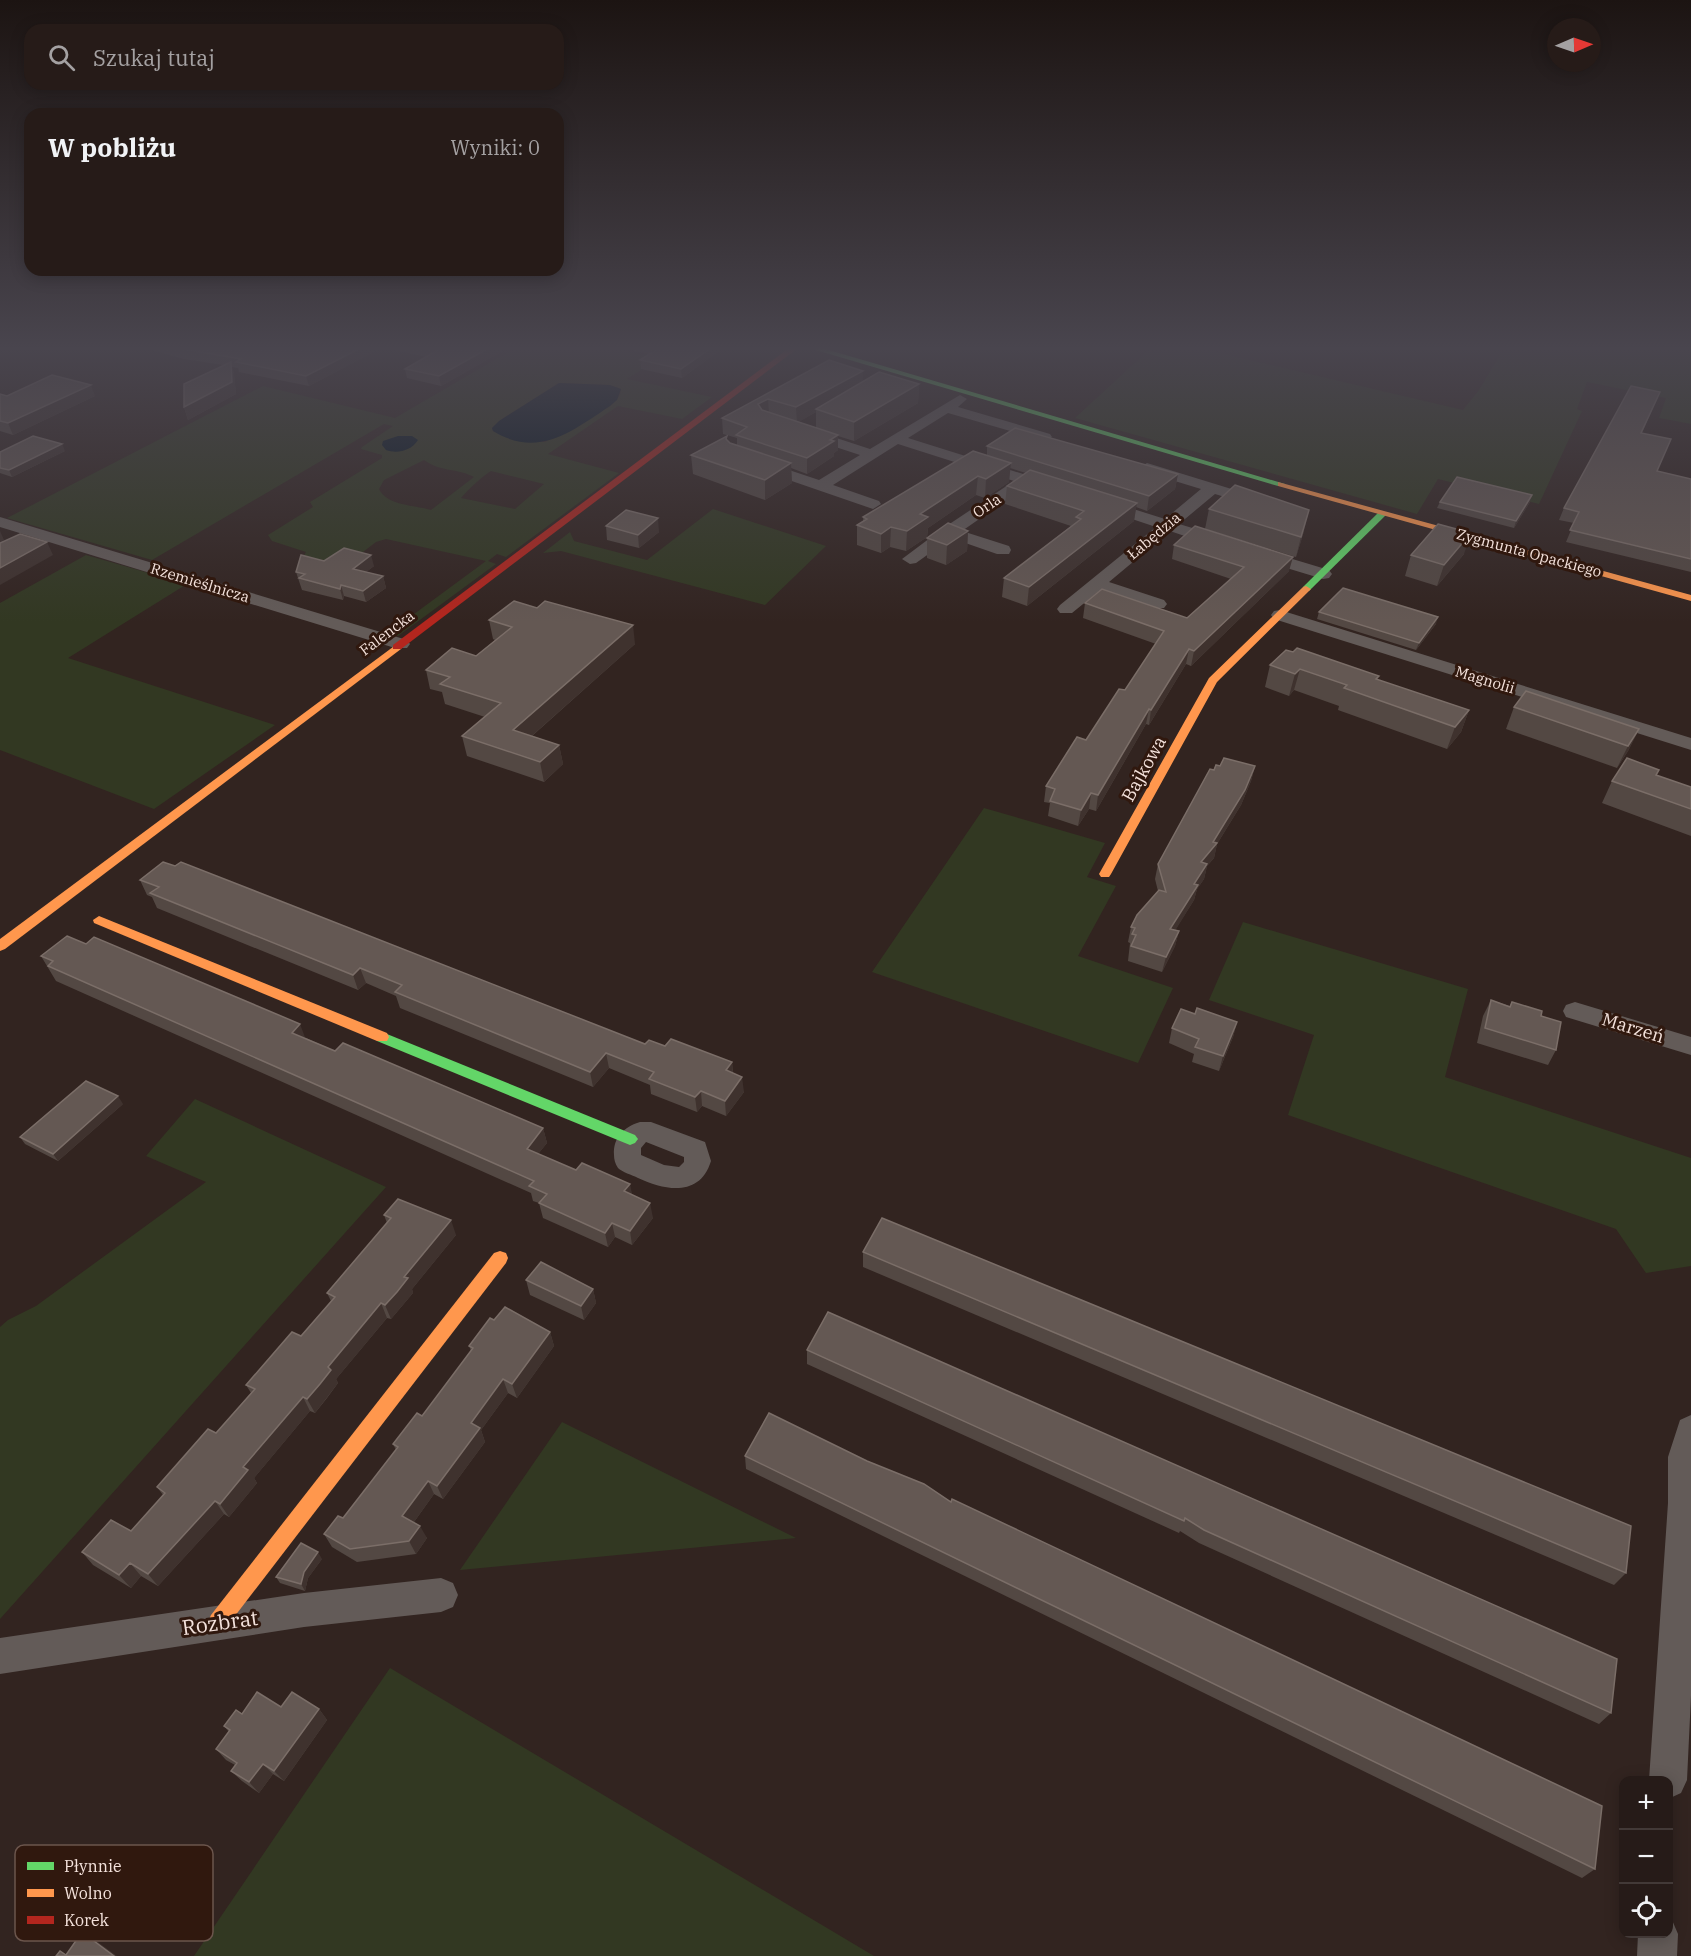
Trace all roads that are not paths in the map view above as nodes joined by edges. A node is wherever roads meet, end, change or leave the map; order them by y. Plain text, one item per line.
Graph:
1 (672, 439) edge
2 (828, 439) edge
3 (897, 439) joint
4 (1051, 439) edge
5 (1126, 439) edge
6 (1057, 441) edge
7 (872, 454) junction
8 (747, 461) edge
9 (1134, 465) edge
10 (1026, 480) junction
11 (821, 486) junction
12 (1212, 488) junction
13 (1069, 494) edge
14 (1091, 501) edge
15 (873, 504) dead end
16 (1271, 506) edge
17 (1383, 513) junction
18 (0, 522) edge
19 (1167, 525) junction
20 (948, 532) junction
21 (35, 533) junction
22 (18, 542) edge
23 (1003, 550) dead end
24 (910, 559) dead end
25 (1323, 574) junction
26 (1096, 584) junction
27 (1691, 598) edge
28 (1158, 604) dead end
29 (1066, 609) dead end
30 (1280, 615) junction
31 (400, 644) junction
32 (1691, 744) edge
33 (1105, 874) dead end
34 (99, 920) dead end
35 (0, 946) edge
36 (1575, 1011) dead end
37 (1691, 1046) edge
38 (630, 1139) dead end
39 (500, 1258) dead end
40 (1691, 1430) edge
41 (441, 1595) dead end
42 (218, 1623) junction
43 (0, 1656) edge
44 (1668, 1776) edge
45 (1658, 1938) edge
46 (1657, 1956) edge

1 - 31 street, Falencka
2 - 7 street
3 - 7 street
3 - 10 street
4 - 6 street
5 - 17 street, Zygmunta Opackiego
7 - 11 street
8 - 11 street
9 - 12 street
10 - 13 street
10 - 20 street, Orla
11 - 15 street
12 - 16 street
12 - 19 street, Łabędzia
14 - 19 street
17 - 25 street, Bajkowa
17 - 27 street, Zygmunta Opackiego
18 - 21 street, Rzemieślnicza
19 - 25 street
19 - 26 street, Łabędzia
20 - 23 street, Orla
20 - 24 street, Orla
21 - 22 street
21 - 31 street, Rzemieślnicza
25 - 30 street, Bajkowa
26 - 28 street
26 - 29 street, Łabędzia
30 - 32 street, Magnolii
30 - 33 street, Bajkowa
31 - 35 street, Falencka
34 - 38 street
36 - 37 street, Marzeń
39 - 42 street
40 - 44 street
41 - 42 street, Rozbrat
42 - 43 street, Rozbrat
45 - 46 street

